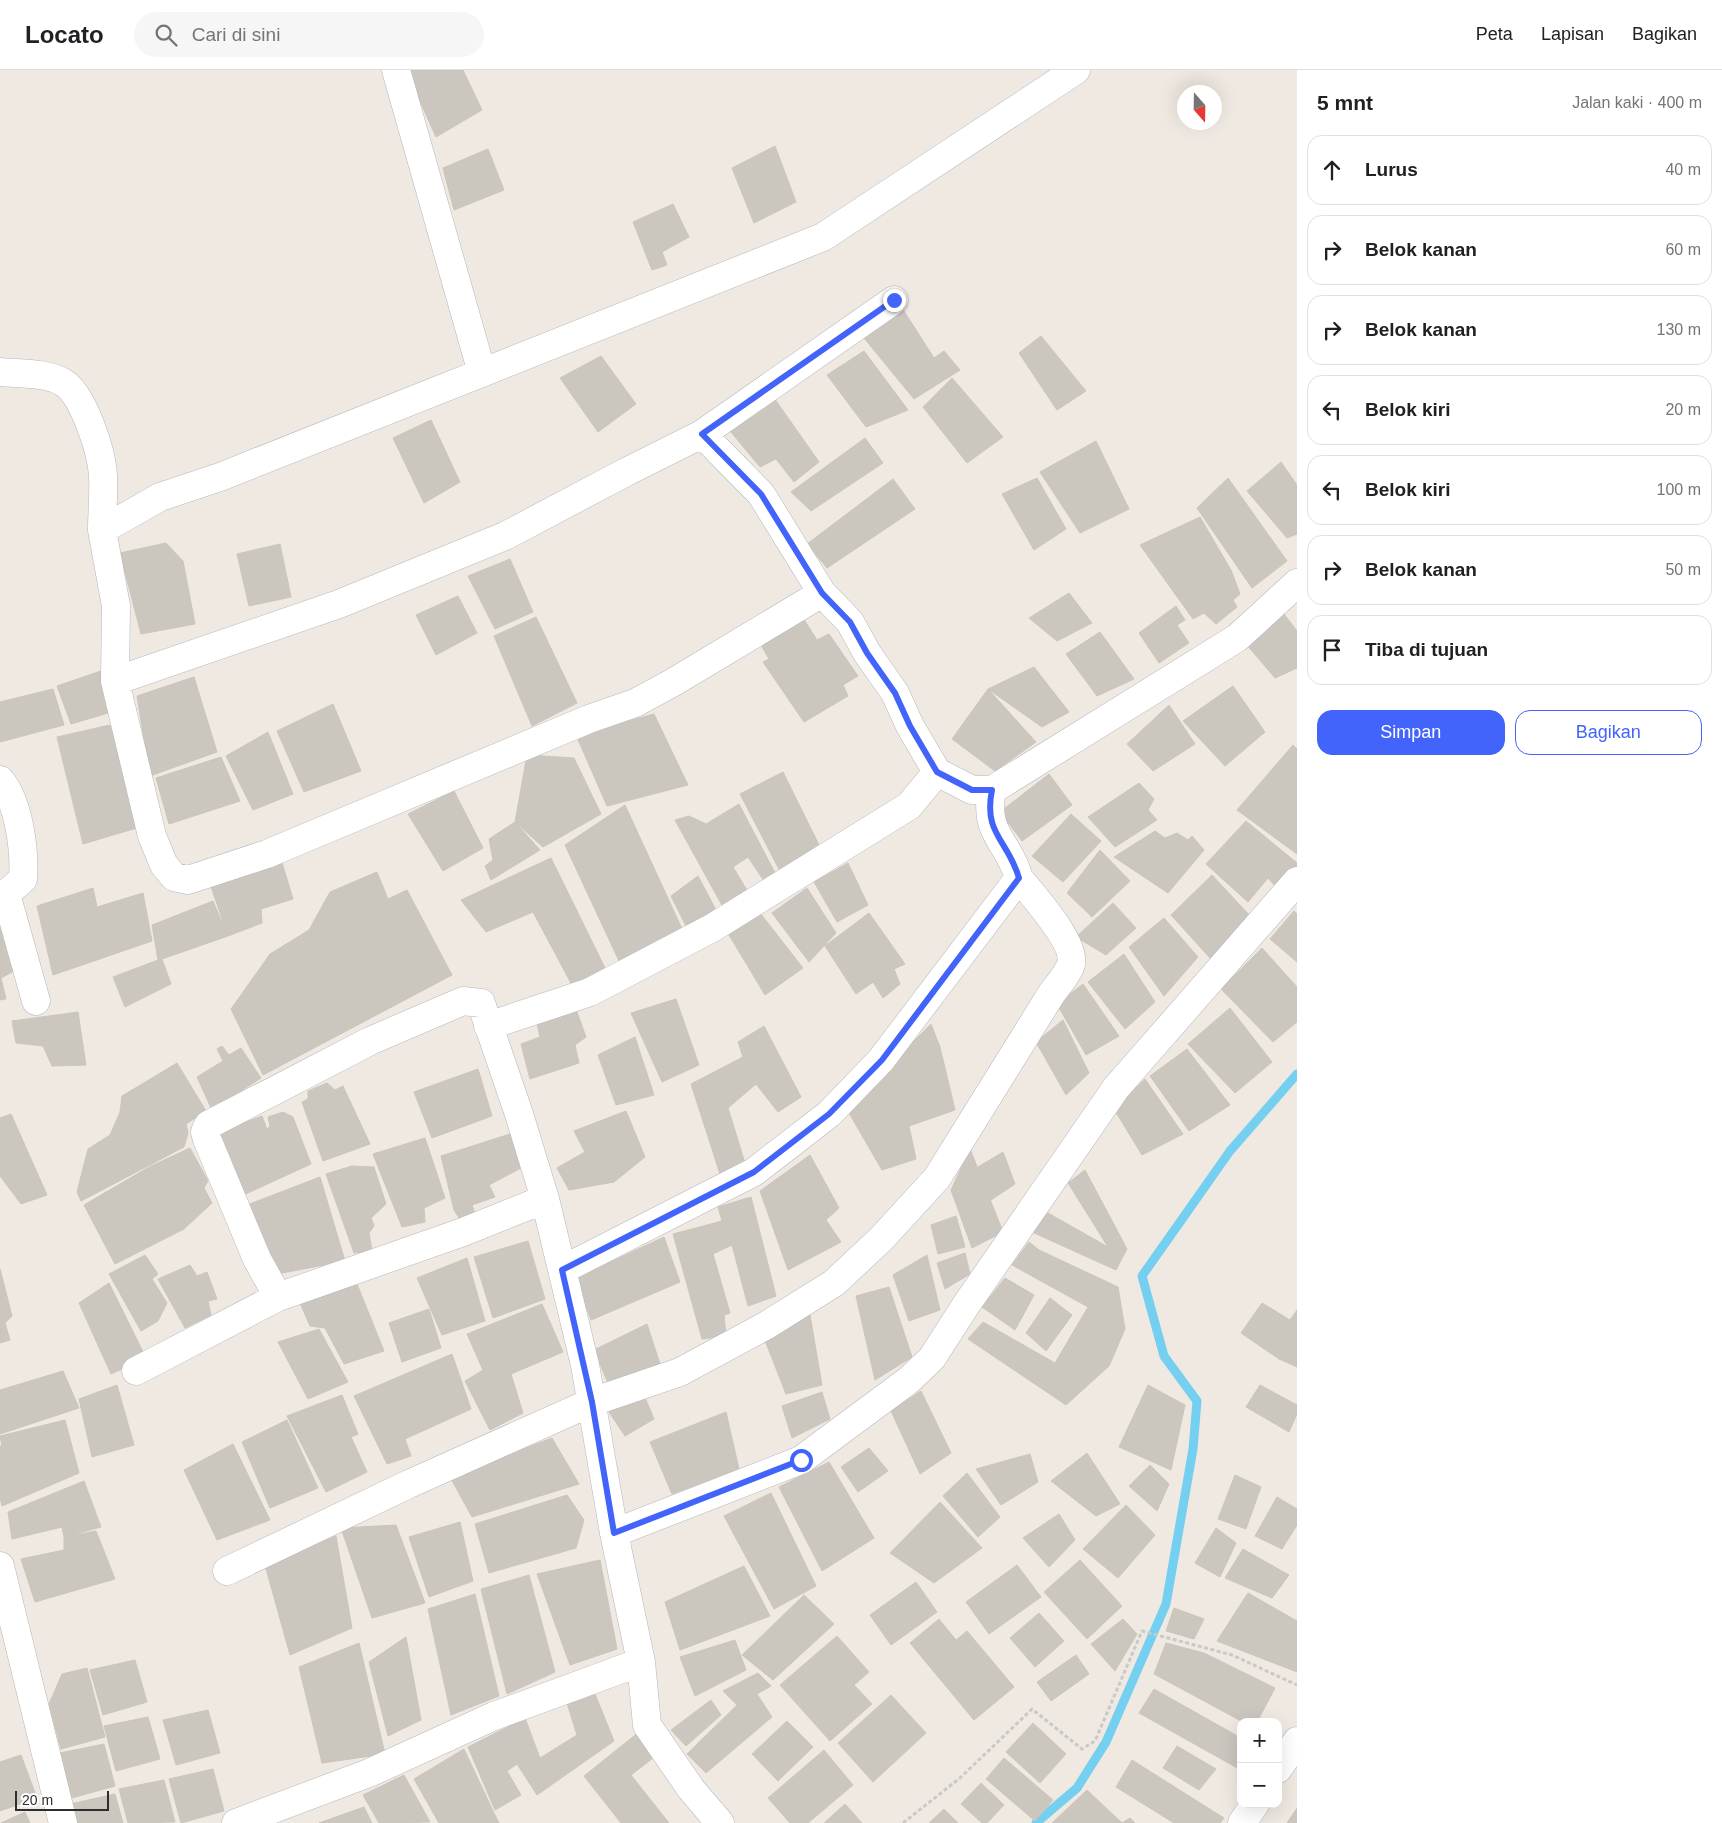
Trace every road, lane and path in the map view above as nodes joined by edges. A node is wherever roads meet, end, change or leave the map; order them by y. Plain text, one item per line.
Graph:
1 (396, 70) edge
2 (1076, 70) edge
3 (894, 300) dead end
4 (0, 372) edge
5 (482, 373) junction
6 (702, 434) junction
7 (102, 530) junction
8 (1297, 583) edge
9 (822, 593) junction
10 (115, 681) junction
11 (937, 772) junction
12 (0, 780) edge
13 (992, 790) junction
14 (1019, 878) junction
15 (1297, 881) edge
16 (3, 894) edge
17 (36, 1001) dead end
18 (488, 1026) junction
19 (545, 1199) junction
20 (562, 1270) junction
21 (278, 1297) junction
22 (136, 1371) dead end
23 (592, 1402) junction
24 (614, 1533) junction
25 (0, 1566) edge
26 (227, 1571) dead end
27 (641, 1662) junction
28 (1297, 1685) edge
29 (1297, 1741) edge
30 (1282, 1763) edge
31 (1252, 1808) edge
32 (63, 1823) edge
33 (236, 1823) edge
34 (720, 1823) edge
35 (904, 1823) edge
36 (1242, 1823) edge

1 - 5 street
2 - 5 street
3 - 6 street
4 - 7 street
5 - 7 street
6 - 9 street
6 - 10 street
7 - 10 street
8 - 13 street
9 - 10 street
9 - 11 street
11 - 13 street
11 - 18 street
12 - 16 street
13 - 14 street
14 - 20 street
14 - 23 street
15 - 24 street
16 - 17 street
18 - 19 street
18 - 21 street
19 - 20 street
19 - 21 street
20 - 23 street
21 - 22 street
23 - 24 street
23 - 26 street
24 - 27 street
25 - 32 street
27 - 33 street
27 - 34 street
28 - 35 path
29 - 30 street
31 - 36 street

